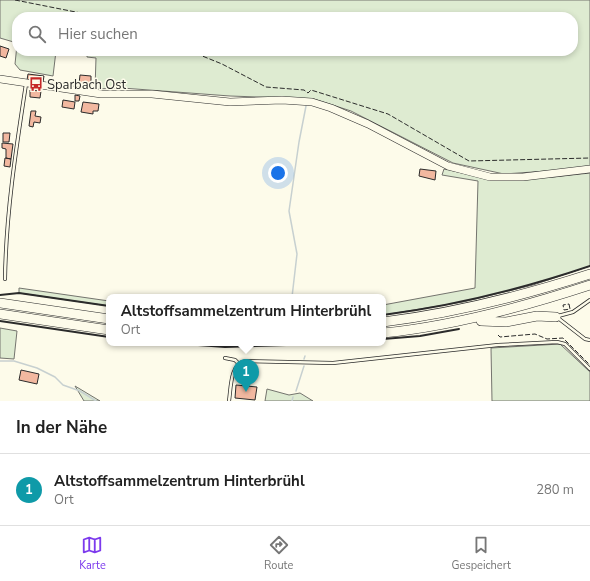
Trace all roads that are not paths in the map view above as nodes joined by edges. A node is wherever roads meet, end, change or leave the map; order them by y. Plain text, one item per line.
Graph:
1 (0, 79) edge
2 (26, 84) junction
3 (590, 169) edge
4 (590, 274) edge
5 (5, 280) dead end
6 (590, 285) edge
7 (590, 300) edge
8 (0, 303) edge
9 (0, 314) edge
10 (556, 316) junction
11 (106, 320) edge
12 (386, 322) edge
13 (456, 322) junction
14 (106, 330) edge
15 (386, 333) edge
16 (590, 340) edge
17 (225, 358) dead end
18 (238, 363) junction
19 (590, 369) edge
20 (229, 401) edge

1 - 2 street
2 - 3 street
2 - 5 lane
4 - 12 highway
6 - 13 highway
7 - 10 lane
8 - 11 highway
9 - 14 highway
10 - 13 highway
10 - 16 lane
13 - 15 highway
17 - 18 lane
18 - 19 lane
18 - 20 lane

